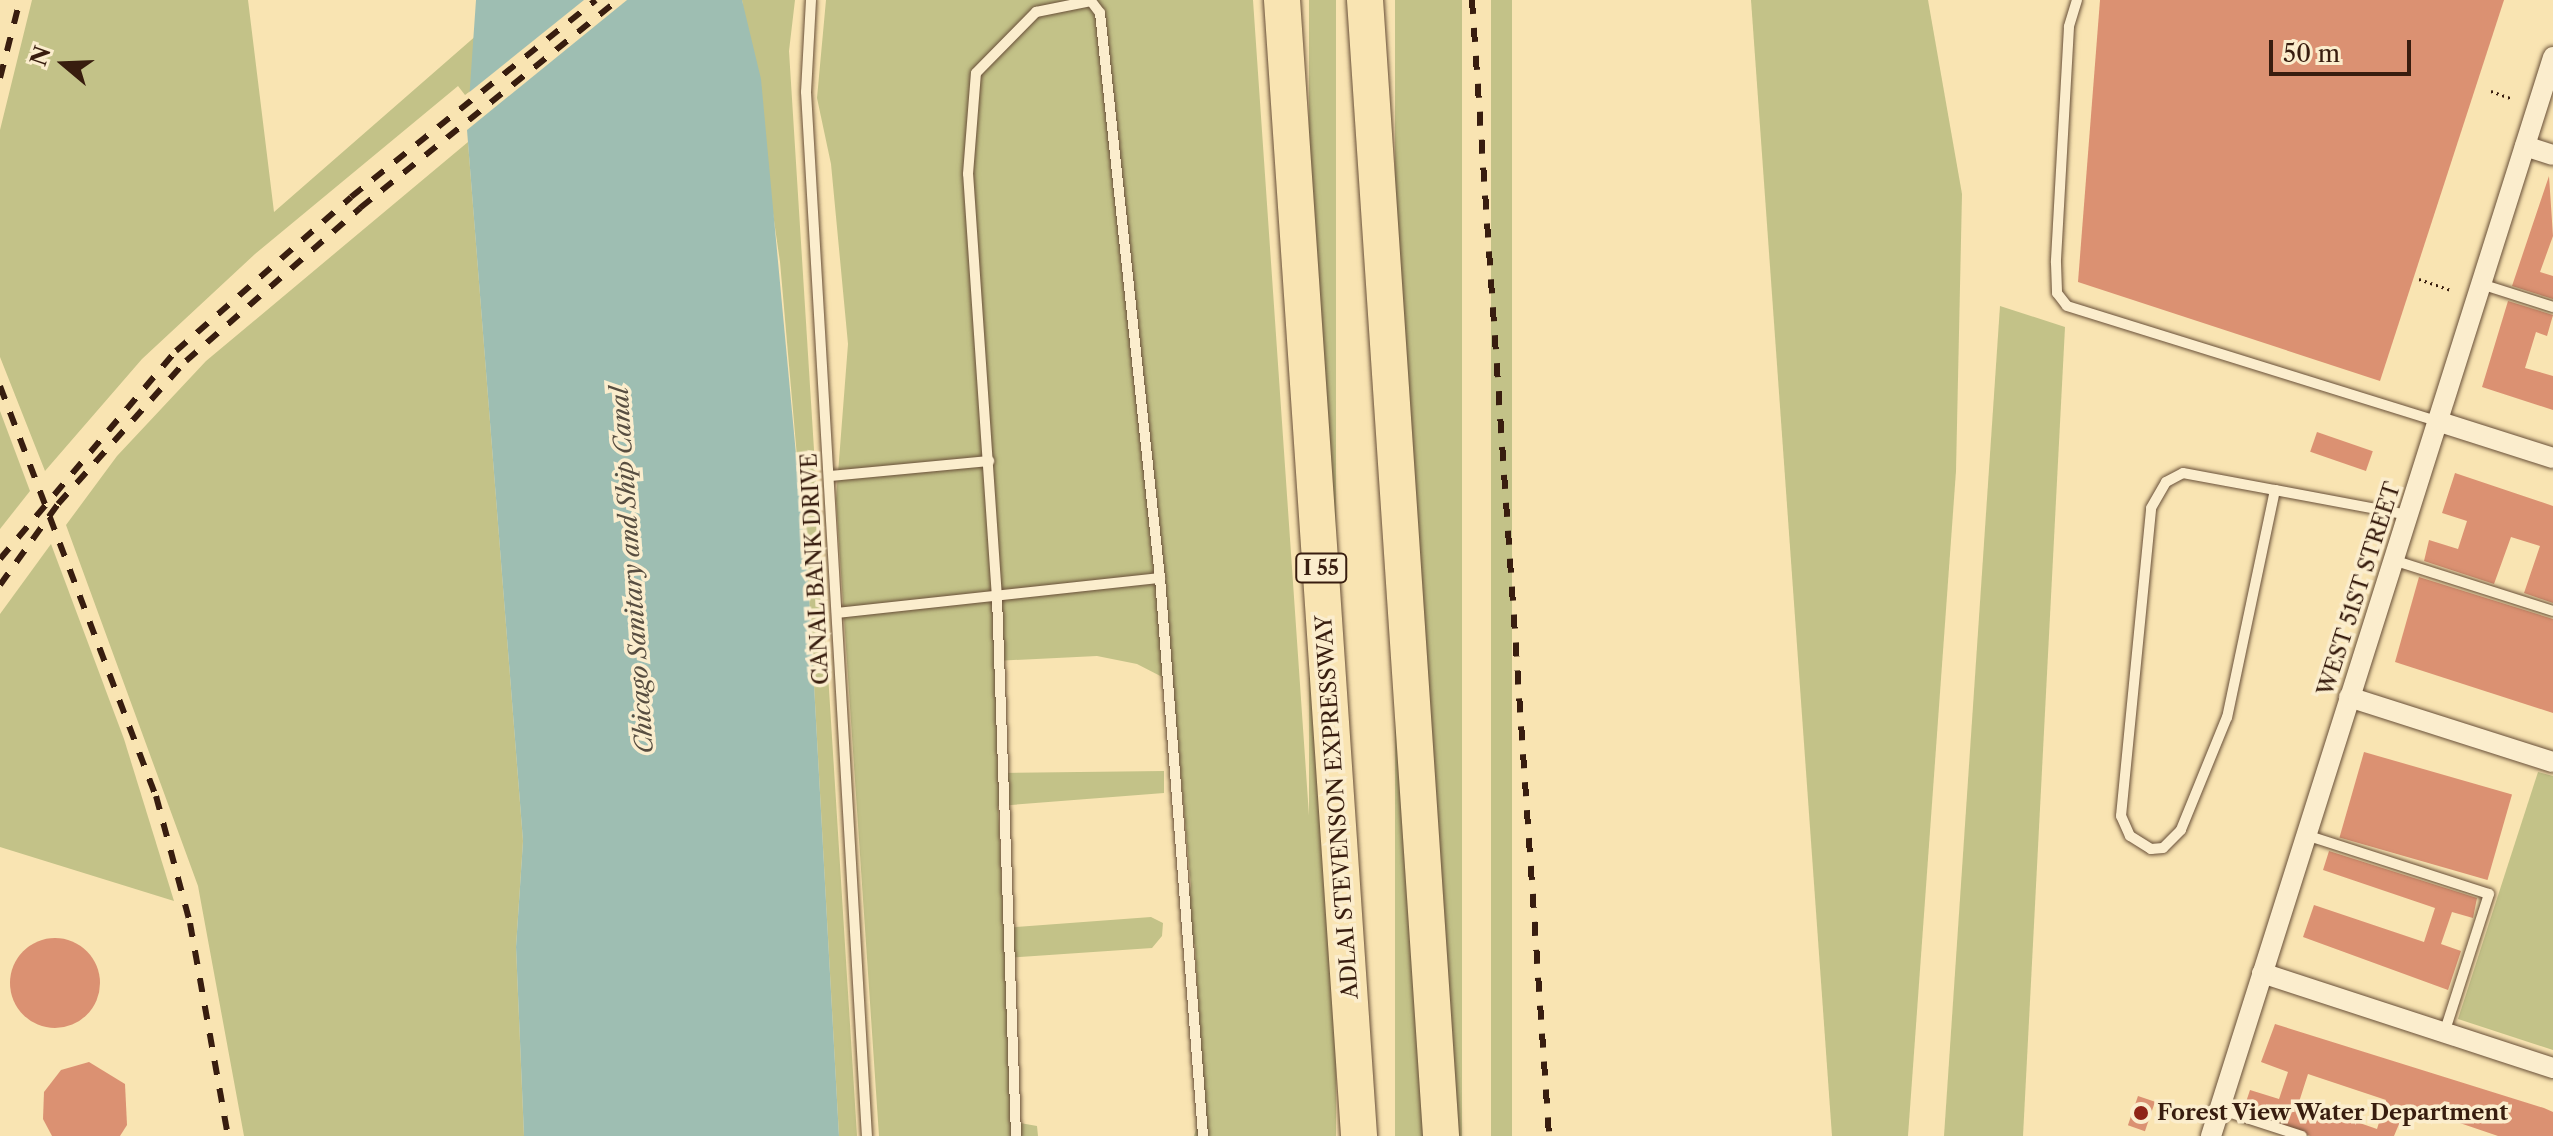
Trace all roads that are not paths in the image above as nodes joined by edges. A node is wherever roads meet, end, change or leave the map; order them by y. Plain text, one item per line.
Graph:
1 (811, 0) edge
2 (1282, 0) edge
3 (1365, 0) edge
4 (2077, 0) edge
5 (2553, 57) edge
6 (2525, 146) junction
7 (2553, 155) edge
8 (2481, 284) junction
9 (2553, 307) edge
10 (2437, 421) junction
11 (2553, 458) edge
12 (989, 461) junction
13 (830, 476) junction
14 (2275, 490) junction
15 (2408, 515) junction
16 (2393, 560) junction
17 (1160, 578) junction
18 (997, 598) junction
19 (2553, 611) edge
20 (837, 613) junction
21 (2349, 697) junction
22 (2553, 762) edge
23 (2306, 835) junction
24 (2262, 973) junction
25 (2444, 1034) junction
26 (2553, 1068) edge
27 (2219, 1109) junction
28 (867, 1136) edge
29 (1016, 1136) edge
30 (1203, 1136) edge
31 (1359, 1136) edge
32 (1441, 1136) edge
33 (2211, 1136) edge
34 (2302, 1136) edge

1 - 13 lane, CANAL BANK DRIVE
2 - 31 highway, ADLAI STEVENSON EXPRESSWAY / I 55
3 - 32 highway
4 - 10 lane
5 - 6 street, WEST 51ST STREET
6 - 7 street
6 - 8 street, WEST 51ST STREET
8 - 9 lane
8 - 10 street, WEST 51ST STREET
10 - 11 street
10 - 15 street, WEST 51ST STREET
12 - 13 lane
12 - 17 lane
12 - 18 lane
13 - 20 lane, CANAL BANK DRIVE
14 - 14 lane
14 - 15 lane
15 - 16 street, WEST 51ST STREET
16 - 19 lane
16 - 21 street, WEST 51ST STREET
17 - 18 lane
17 - 30 lane
18 - 20 lane
18 - 29 lane
20 - 28 lane, CANAL BANK DRIVE
21 - 22 street
21 - 23 street, WEST 51ST STREET
23 - 24 street, WEST 51ST STREET
23 - 25 lane
24 - 25 street
24 - 27 street, WEST 51ST STREET
25 - 26 street
27 - 33 street, WEST 51ST STREET
27 - 34 lane

